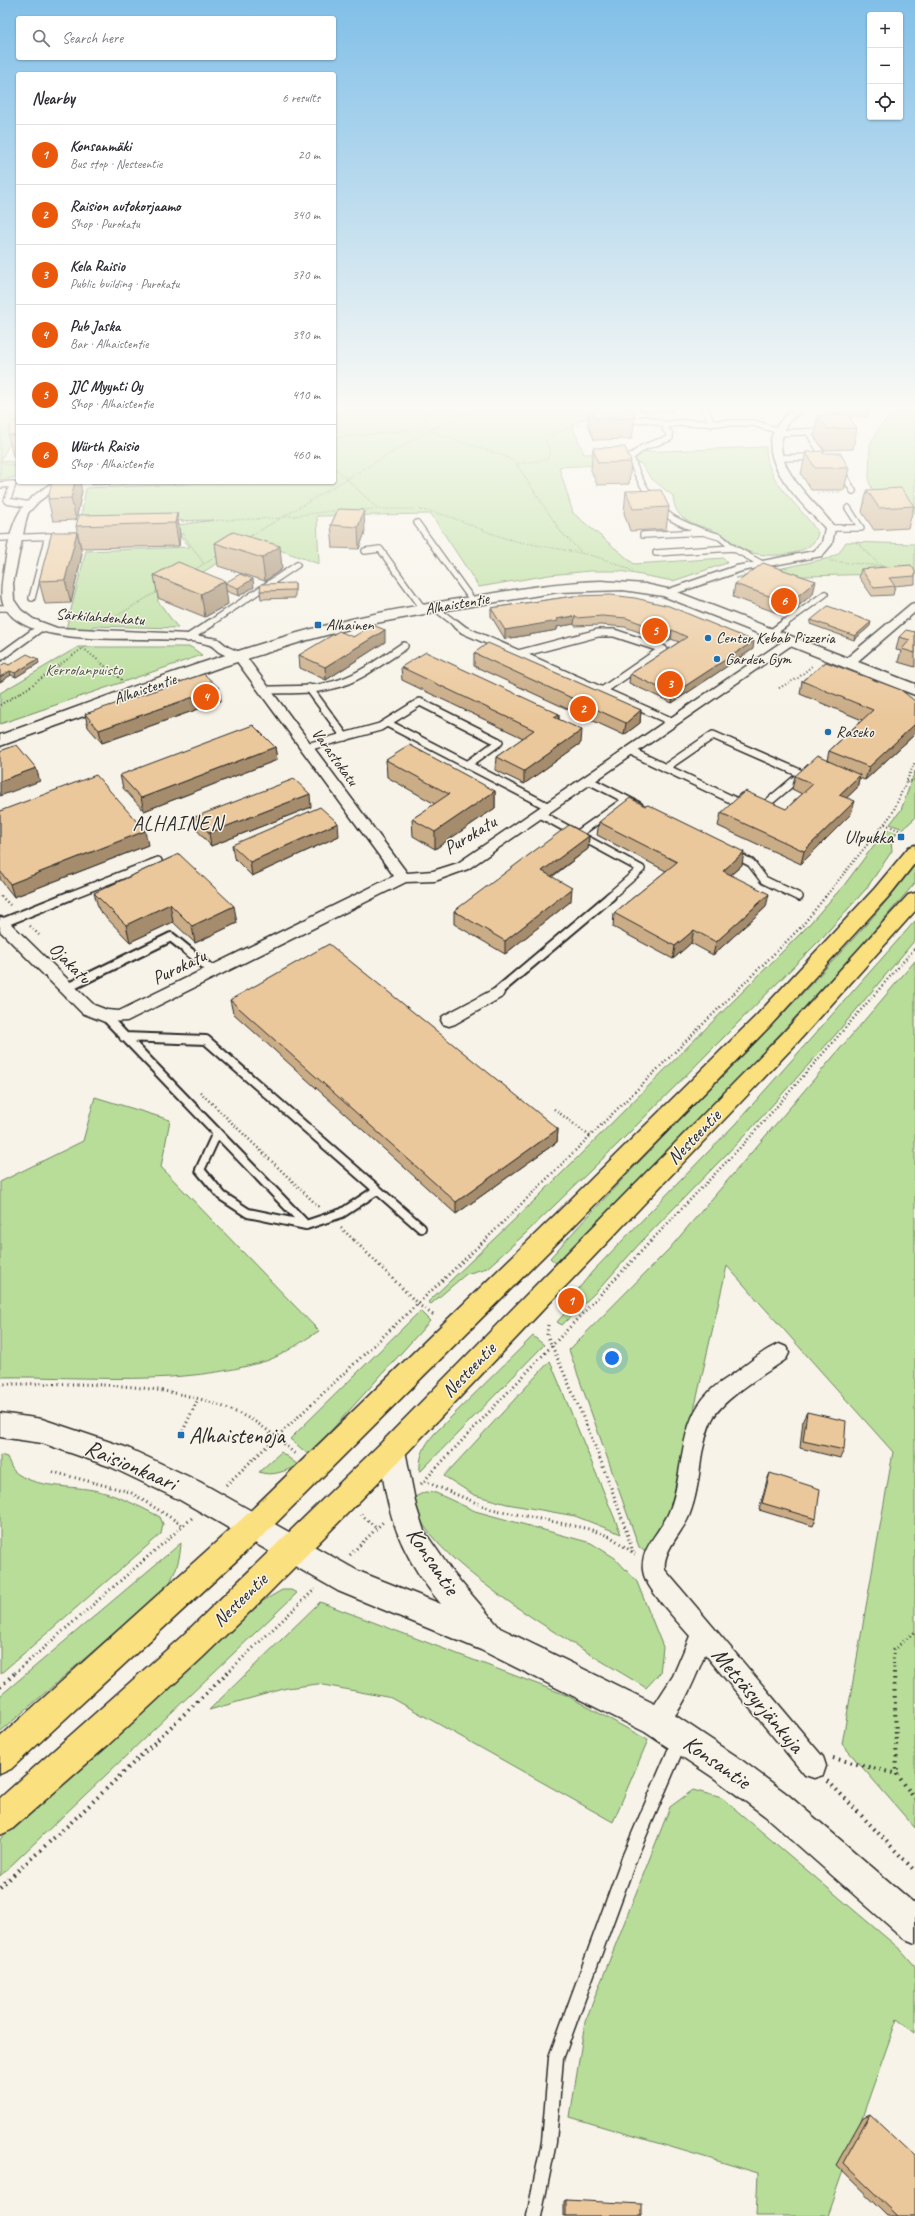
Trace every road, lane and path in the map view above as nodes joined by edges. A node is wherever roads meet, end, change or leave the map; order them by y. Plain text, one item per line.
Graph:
1 (26, 509) edge
2 (296, 509) edge
3 (366, 509) edge
4 (400, 509) edge
5 (547, 509) edge
6 (664, 509) edge
7 (816, 509) edge
8 (849, 509) edge
9 (343, 510) edge
10 (350, 510) edge
11 (281, 518) junction
12 (172, 523) edge
13 (417, 523) dead end
14 (835, 529) junction
15 (171, 532) edge
16 (703, 532) junction
17 (102, 534) edge
18 (643, 535) edge
19 (48, 536) junction
20 (0, 538) edge
21 (16, 538) junction
22 (243, 541) edge
23 (733, 548) junction
24 (365, 551) dead end
25 (581, 551) junction
26 (223, 552) edge
27 (656, 553) dead end
28 (800, 557) junction
29 (204, 564) junction
30 (762, 564) junction
31 (297, 565) dead end
32 (882, 567) junction
33 (895, 567) edge
34 (190, 572) edge
35 (635, 573) dead end
36 (164, 588) edge
37 (667, 593) junction
38 (825, 594) dead end
39 (32, 598) dead end
40 (473, 601) junction
41 (915, 606) edge
42 (0, 608) edge
43 (13, 608) junction
44 (430, 609) junction
45 (40, 628) junction
46 (91, 634) junction
47 (770, 634) junction
48 (188, 638) junction
49 (790, 642) junction
50 (404, 646) dead end
51 (83, 648) junction
52 (518, 654) junction
53 (0, 656) edge
54 (240, 657) junction
55 (816, 662) dead end
56 (847, 664) junction
57 (126, 683) dead end
58 (309, 688) junction
59 (779, 688) dead end
60 (265, 690) junction
61 (915, 690) edge
62 (602, 691) junction
63 (0, 704) edge
64 (673, 722) junction
65 (387, 723) junction
66 (345, 737) junction
67 (0, 741) edge
68 (307, 747) junction
69 (630, 751) junction
70 (915, 762) edge
71 (467, 765) junction
72 (665, 768) junction
73 (588, 780) junction
74 (915, 780) edge
75 (907, 782) junction
76 (626, 800) junction
77 (544, 810) junction
78 (647, 810) edge
79 (885, 824) junction
80 (578, 834) junction
81 (910, 842) edge
82 (724, 849) edge
83 (158, 861) dead end
84 (403, 878) junction
85 (0, 896) edge
86 (799, 897) dead end
87 (915, 899) edge
88 (20, 916) junction
89 (1, 923) edge
90 (41, 937) dead end
91 (915, 948) edge
92 (214, 972) junction
93 (67, 988) junction
94 (496, 993) joint
95 (104, 1016) junction
96 (121, 1017) joint
97 (449, 1020) dead end
98 (124, 1037) junction
99 (195, 1087) dead end
100 (554, 1109) dead end
101 (217, 1133) junction
102 (592, 1137) junction
103 (377, 1190) junction
104 (330, 1217) junction
105 (306, 1225) junction
106 (421, 1228) dead end
107 (419, 1304) junction
108 (433, 1315) dead end
109 (548, 1325) dead end
110 (552, 1345) junction
111 (779, 1352) dead end
112 (0, 1384) edge
113 (198, 1399) junction
114 (0, 1425) edge
115 (181, 1435) dead end
116 (278, 1438) junction
117 (392, 1450) junction
118 (241, 1471) dead end
119 (53, 1472) dead end
120 (424, 1481) junction
121 (416, 1489) dead end
122 (253, 1527) junction
123 (292, 1549) junction
124 (633, 1552) junction
125 (653, 1566) junction
126 (308, 1596) dead end
127 (915, 1632) edge
128 (702, 1633) junction
129 (491, 1639) junction
130 (0, 1687) edge
131 (668, 1729) junction
132 (800, 1748) junction
133 (0, 1758) edge
134 (814, 1766) joint
135 (897, 1774) junction
136 (915, 1799) edge
137 (0, 1819) edge
138 (915, 1871) edge
139 (0, 1887) edge
140 (915, 1926) edge
141 (534, 2216) edge

1 - 21 street
2 - 11 path
3 - 10 path
4 - 25 path
5 - 25 path
6 - 16 lane
7 - 14 street
8 - 14 lane
9 - 11 path
11 - 12 path
11 - 22 path
13 - 40 lane
14 - 28 street
14 - 32 path
15 - 29 path
16 - 18 lane
16 - 23 lane
17 - 19 lane
19 - 21 lane
19 - 39 lane
20 - 21 lane
21 - 43 street
23 - 27 lane
23 - 30 lane
24 - 44 lane
25 - 35 path
26 - 29 path
28 - 30 street
28 - 32 path
29 - 34 path
30 - 37 street
31 - 48 lane
32 - 33 path
36 - 46 path
37 - 40 street, Alhaistentie
37 - 47 street, Alhaistentie
38 - 47 lane
40 - 44 street, Alhaistentie
41 - 56 street
42 - 43 lane
43 - 45 street, Särkilahdenkatu
44 - 52 lane
44 - 54 street, Alhaistentie
45 - 46 street, Särkilahdenkatu
45 - 53 lane
46 - 48 street, Särkilahdenkatu
46 - 51 path
47 - 49 street, Alhaistentie
48 - 54 street, Särkilahdenkatu
49 - 56 street, Alhaistentie
49 - 64 street, Purokatu
50 - 58 lane
51 - 57 path
51 - 63 path
52 - 62 lane
52 - 62 lane
54 - 60 street, Varastokatu
54 - 67 street, Alhaistentie
55 - 59 path
56 - 61 street, Alhaistentie
58 - 60 lane
58 - 66 lane
60 - 68 street, Varastokatu
62 - 64 lane
64 - 69 street, Purokatu
65 - 66 lane
65 - 71 lane
65 - 71 lane
66 - 68 lane
68 - 84 street, Varastokatu
69 - 72 lane
69 - 73 street, Purokatu
70 - 75 path
71 - 77 lane
72 - 72 lane
73 - 76 lane
73 - 77 street, Purokatu
74 - 75 path
75 - 79 path
76 - 78 lane
76 - 80 lane
77 - 80 lane
77 - 84 street, Purokatu
79 - 81 path
79 - 102 path
80 - 94 lane
81 - 122 main road, Nesteentie
82 - 86 lane
83 - 88 lane
84 - 92 street, Purokatu
85 - 88 path
87 - 117 main road, Nesteentie
88 - 89 lane
88 - 90 path
89 - 93 street, Ojakatu
91 - 110 path
92 - 93 lane
92 - 96 street, Purokatu
93 - 95 street, Ojakatu
94 - 97 street
95 - 96 street, Ojakatu
95 - 98 lane
98 - 101 lane
98 - 103 lane
99 - 104 path
100 - 102 path
101 - 105 lane
101 - 105 lane
102 - 107 path
103 - 104 lane
103 - 106 lane
104 - 105 lane
104 - 107 path
107 - 108 path
107 - 116 path
109 - 110 path
110 - 120 path
110 - 124 path
111 - 125 street
112 - 113 path
113 - 115 path
113 - 116 path
114 - 122 street, Raisionkaari
116 - 118 path
117 - 123 main road, Nesteentie
117 - 129 street, Konsantie
119 - 130 path
120 - 121 path
120 - 124 path
122 - 123 street, Raisionkaari
122 - 133 main road, Nesteentie
123 - 129 street, Konsantie
123 - 137 main road, Nesteentie
124 - 125 path
125 - 128 street, Metsäsyrjänkuja
126 - 139 path
127 - 135 path
128 - 131 street, Metsäsyrjänkuja
128 - 132 street, Metsäsyrjänkuja
129 - 131 street, Konsantie
131 - 140 street, Konsantie
131 - 141 lane
132 - 134 street, Metsäsyrjänkuja
132 - 135 path
134 - 138 path
135 - 136 path

